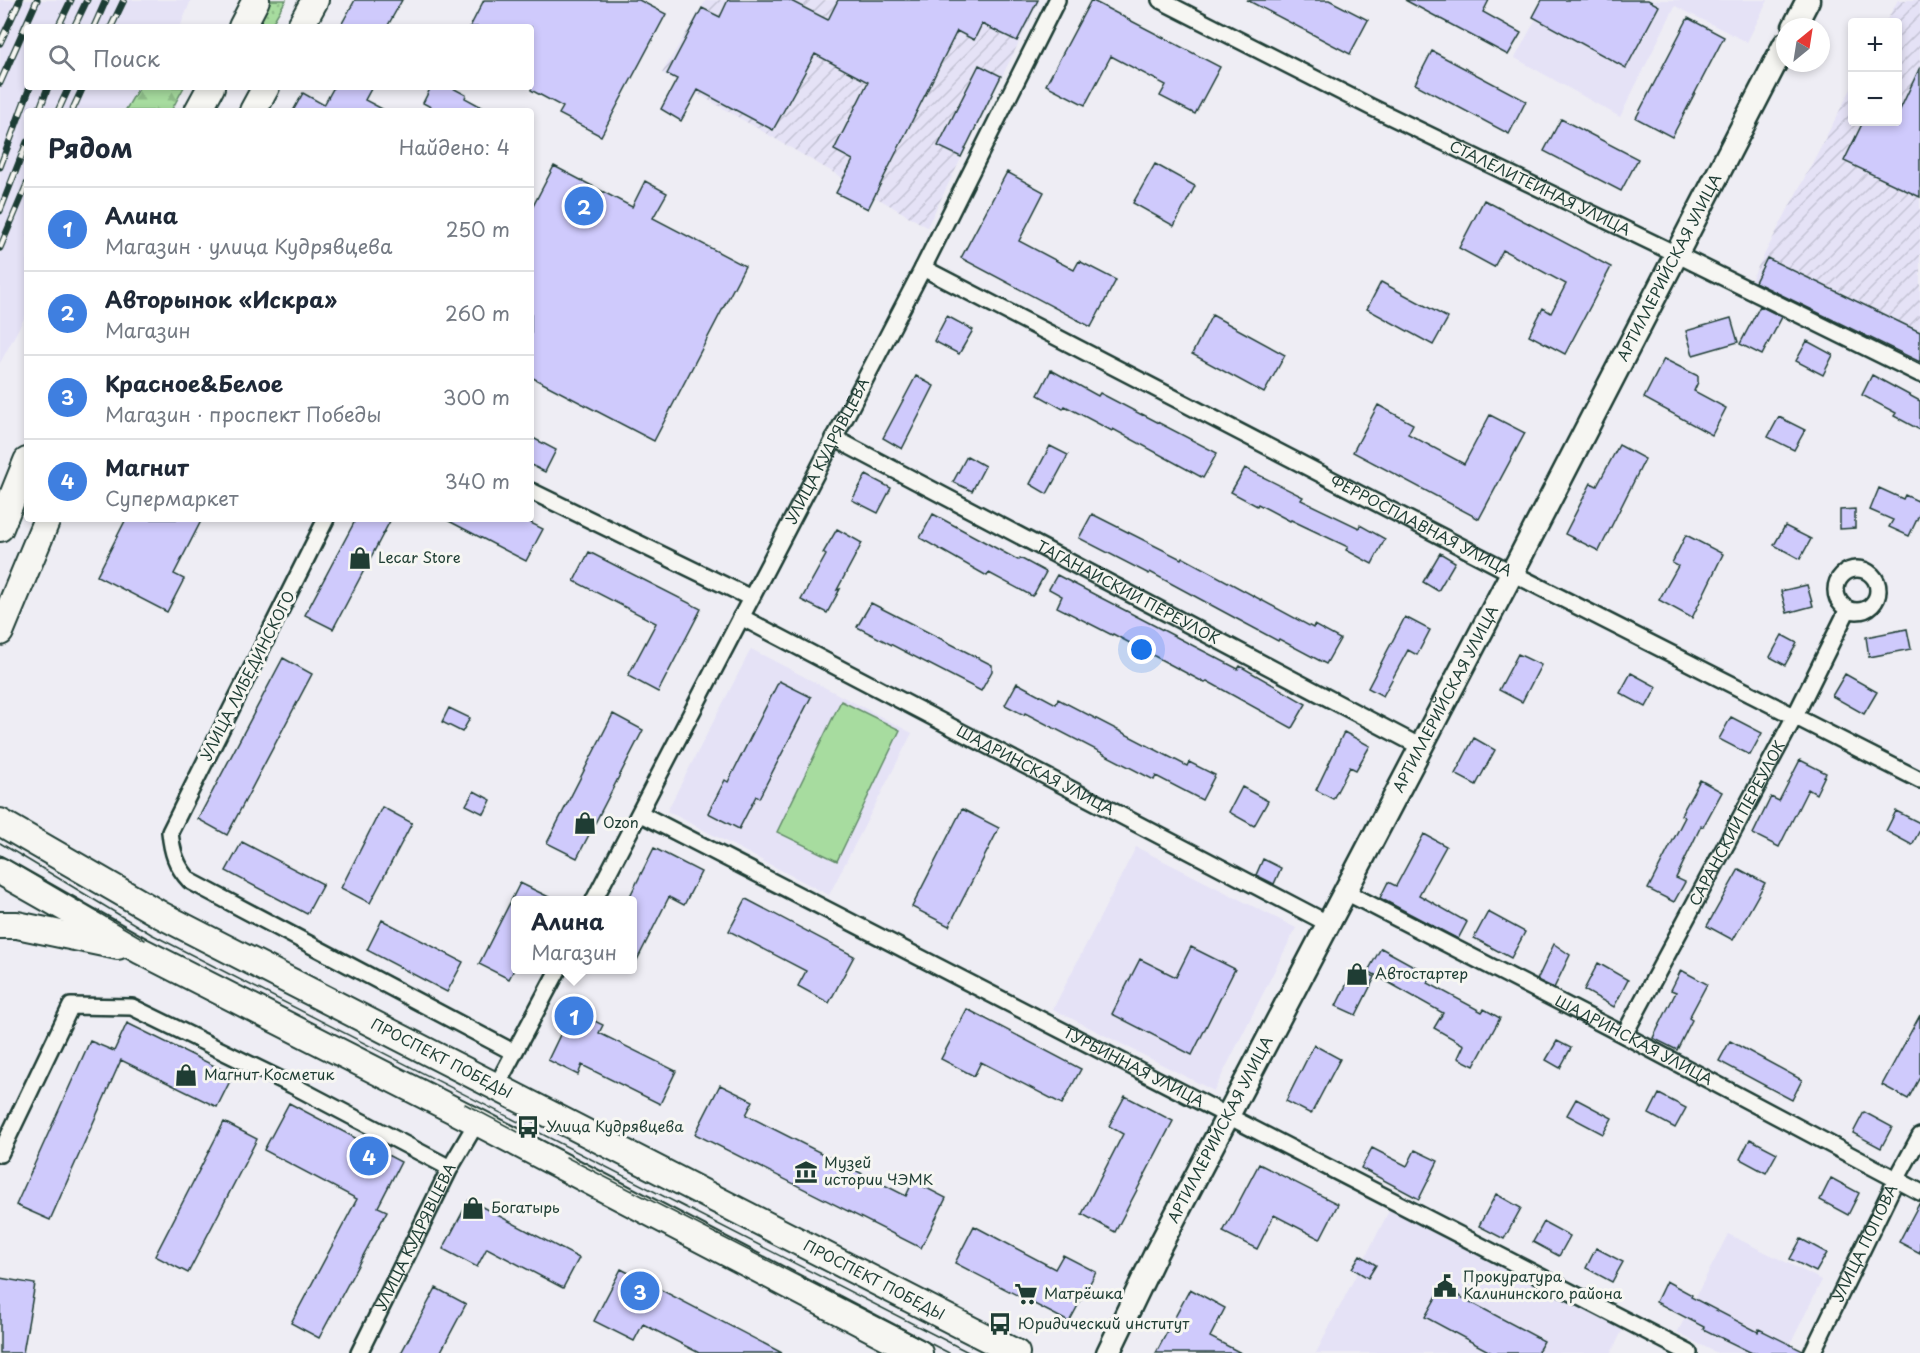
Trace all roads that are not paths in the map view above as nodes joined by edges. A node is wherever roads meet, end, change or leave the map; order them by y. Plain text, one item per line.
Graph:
1 (256, 0) edge
2 (315, 0) edge
3 (1057, 0) edge
4 (1161, 0) edge
5 (1808, 0) edge
6 (1799, 18) edge
7 (244, 24) edge
8 (302, 24) edge
9 (1776, 61) edge
10 (209, 90) edge
11 (264, 90) edge
12 (200, 108) edge
13 (255, 108) edge
14 (1676, 254) junction
15 (923, 268) junction
16 (1920, 374) edge
17 (834, 438) junction
18 (24, 468) edge
19 (534, 492) edge
20 (46, 522) edge
21 (325, 522) edge
22 (0, 528) edge
23 (1512, 573) junction
24 (751, 598) junction
25 (1848, 609) dead end
26 (741, 616) junction
27 (0, 632) edge
28 (1795, 716) junction
29 (1421, 747) junction
30 (1920, 780) edge
31 (640, 814) junction
32 (0, 822) edge
33 (0, 871) edge
34 (1344, 891) junction
35 (596, 896) edge
36 (1327, 923) junction
37 (0, 924) edge
38 (141, 951) junction
39 (555, 974) edge
40 (1624, 1035) junction
41 (513, 1052) junction
42 (496, 1087) junction
43 (1227, 1116) junction
44 (477, 1122) junction
45 (1920, 1136) edge
46 (0, 1154) edge
47 (450, 1168) junction
48 (1896, 1180) junction
49 (1920, 1192) edge
50 (359, 1353) edge
51 (919, 1353) edge
52 (1016, 1353) edge
53 (1108, 1353) edge
54 (1689, 1353) edge
55 (1812, 1353) edge

1 - 7 main road
2 - 8 main road
3 - 15 street, УЛИЦА КУДРЯВЦЕВА
4 - 14 street, СТАЛЕЛИТЕЙНАЯ УЛИЦА
5 - 6 street
9 - 14 street, АРТИЛЛЕРИЙСКАЯ УЛИЦА
10 - 12 main road
11 - 13 main road
14 - 16 street, СТАЛЕЛИТЕЙНАЯ УЛИЦА
14 - 23 street, АРТИЛЛЕРИЙСКАЯ УЛИЦА
15 - 17 street, УЛИЦА КУДРЯВЦЕВА
15 - 23 street, ФЕРРОСПЛАВНАЯ УЛИЦА
17 - 24 street, УЛИЦА КУДРЯВЦЕВА
17 - 29 street, ТАГАНАЙСКИЙ ПЕРЕУЛОК
18 - 22 main road
19 - 24 street
20 - 27 main road
21 - 41 street, УЛИЦА ЛИБЕДИНСКОГО
23 - 28 street, ФЕРРОСПЛАВНАЯ УЛИЦА
23 - 29 street, АРТИЛЛЕРИЙСКАЯ УЛИЦА
24 - 26 street, УЛИЦА КУДРЯВЦЕВА
25 - 28 street, САРАНСКИЙ ПЕРЕУЛОК
26 - 31 street, УЛИЦА КУДРЯВЦЕВА
26 - 36 street, ШАДРИНСКАЯ УЛИЦА
28 - 30 street, ФЕРРОСПЛАВНАЯ УЛИЦА
28 - 40 street, САРАНСКИЙ ПЕРЕУЛОК
29 - 34 street, АРТИЛЛЕРИЙСКАЯ УЛИЦА
31 - 35 street, УЛИЦА КУДРЯВЦЕВА
31 - 43 street, ТУРБИННАЯ УЛИЦА
32 - 42 main road, ПРОСПЕКТ ПОБЕДЫ
33 - 38 main road
34 - 36 street, АРТИЛЛЕРИЙСКАЯ УЛИЦА
34 - 40 street, ШАДРИНСКАЯ УЛИЦА
36 - 43 street, АРТИЛЛЕРИЙСКАЯ УЛИЦА
37 - 38 main road
38 - 44 main road
39 - 41 street
40 - 48 street, ШАДРИНСКАЯ УЛИЦА
41 - 42 street
42 - 52 main road, ПРОСПЕКТ ПОБЕДЫ
43 - 53 street, АРТИЛЛЕРИЙСКАЯ УЛИЦА
43 - 54 street, ТУРБИННАЯ УЛИЦА
44 - 47 street, УЛИЦА КУДРЯВЦЕВА
44 - 51 main road
45 - 48 street, УЛИЦА ПОПОВА
46 - 47 street
47 - 50 street, УЛИЦА КУДРЯВЦЕВА
48 - 49 street, ШАДРИНСКАЯ УЛИЦА
48 - 55 street, УЛИЦА ПОПОВА

